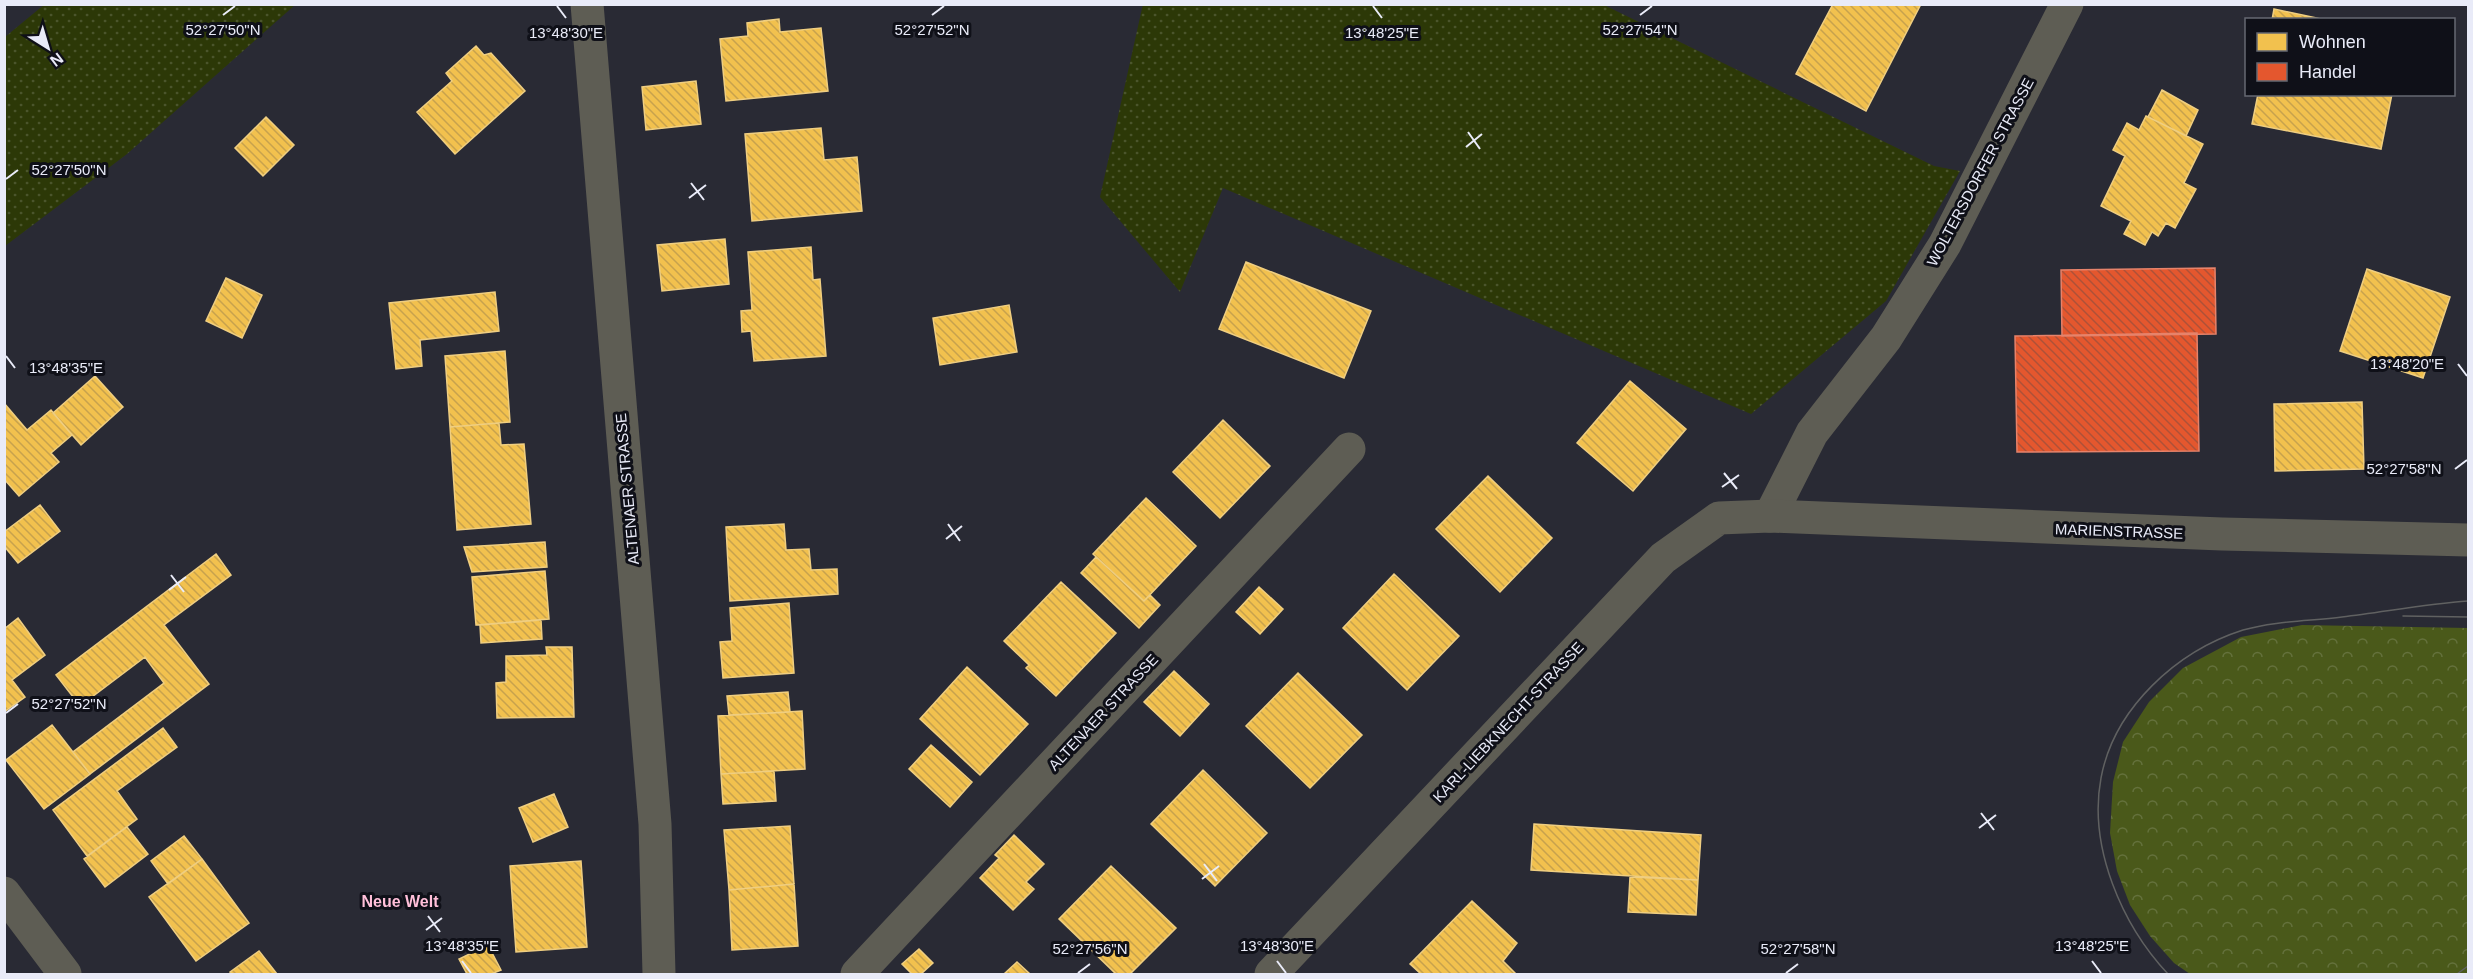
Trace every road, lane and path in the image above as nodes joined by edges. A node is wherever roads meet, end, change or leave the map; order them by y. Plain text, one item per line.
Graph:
1 (587, 4) edge
2 (2067, 4) edge
3 (1349, 449) dead end
4 (1770, 516) junction
5 (2469, 540) edge
6 (4, 893) edge
7 (65, 975) edge
8 (659, 975) edge
9 (857, 975) edge
10 (1271, 975) edge

1 - 8 street, ALTENAER STRASSE
2 - 4 street, WOLTERSDORFER STRASSE
3 - 9 street, ALTENAER STRASSE
4 - 5 street, MARIENSTRASSE
4 - 10 street, KARL-LIEBKNECHT-STRASSE
6 - 7 street

